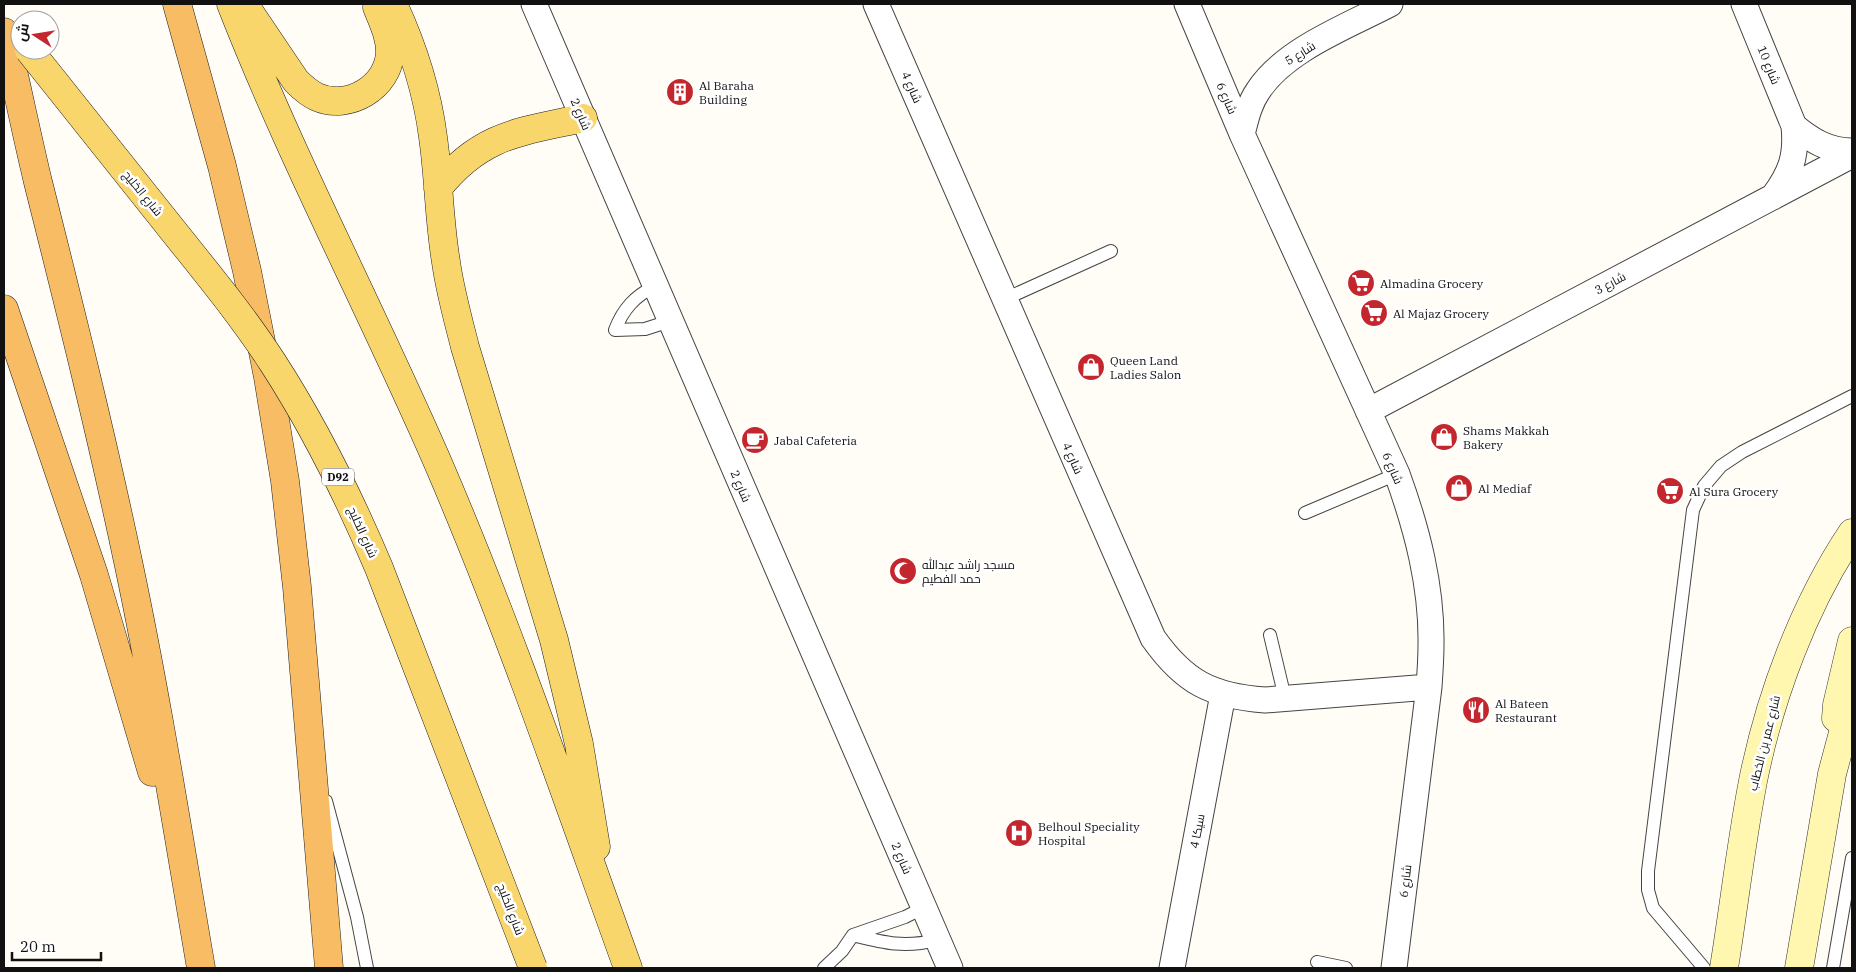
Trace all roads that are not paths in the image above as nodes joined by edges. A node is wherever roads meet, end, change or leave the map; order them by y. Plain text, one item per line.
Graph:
1 (177, 4) edge
2 (231, 4) edge
3 (244, 4) edge
4 (376, 4) edge
5 (393, 4) edge
6 (534, 4) edge
7 (876, 4) edge
8 (1186, 4) edge
9 (1390, 4) edge
10 (1744, 4) edge
11 (4, 32) edge
12 (37, 60) edge
13 (583, 118) junction
14 (1794, 126) junction
15 (1242, 134) junction
16 (1852, 151) edge
17 (1852, 155) edge
18 (438, 188) junction
19 (1773, 197) junction
20 (1111, 250) dead end
21 (655, 286) junction
22 (1005, 299) junction
23 (4, 309) edge
24 (670, 321) junction
25 (1852, 396) edge
26 (1368, 411) junction
27 (1397, 474) junction
28 (1305, 513) dead end
29 (1852, 533) edge
30 (1270, 635) dead end
31 (1852, 641) edge
32 (1429, 687) junction
33 (1223, 694) junction
34 (1285, 698) junction
35 (1852, 698) edge
36 (310, 745) junction
37 (1832, 774) junction
38 (1852, 858) edge
39 (603, 898) junction
40 (923, 908) junction
41 (853, 935) junction
42 (937, 940) junction
43 (197, 941) junction
44 (1317, 962) dead end
45 (201, 968) edge
46 (329, 968) edge
47 (367, 968) edge
48 (534, 968) edge
49 (628, 968) edge
50 (824, 968) edge
51 (950, 968) edge
52 (1172, 968) edge
53 (1346, 968) edge
54 (1394, 968) edge
55 (1704, 968) edge
56 (1724, 968) edge
57 (1799, 968) edge
58 (1833, 968) edge

1 - 36 highway
2 - 39 main road
3 - 4 main road
5 - 18 main road
6 - 13 street, شارع 2
7 - 22 street, شارع 4
8 - 15 street, شارع 6
9 - 15 street, شارع 5
10 - 14 street, شارع 10
11 - 43 highway
12 - 48 main road, شارع الخليج / D92, bridge
13 - 18 main road
13 - 21 street, شارع 2
14 - 16 street
14 - 19 street, شارع 10
15 - 26 street, شارع 6
17 - 19 street, شارع 3
18 - 39 main road
19 - 26 street, شارع 3
20 - 22 lane
21 - 24 street, شارع 2
21 - 24 lane
22 - 33 street, شارع 4
23 - 43 highway
24 - 40 street, شارع 2
25 - 55 lane
26 - 27 street, شارع 6
27 - 28 lane
27 - 32 street, شارع 6
29 - 56 main road, شارع عمر بن الخطاب
30 - 34 lane
31 - 37 main road
32 - 34 street, شارع 4
32 - 54 street, شارع 6
33 - 34 street, شارع 4
33 - 52 street, 4 سيكا
35 - 37 main road
36 - 46 highway
36 - 47 lane
37 - 57 main road
38 - 58 lane
39 - 49 main road
40 - 41 lane
40 - 42 street, شارع 2
41 - 42 lane
41 - 50 lane
42 - 51 street, شارع 2
43 - 45 highway
44 - 53 lane

